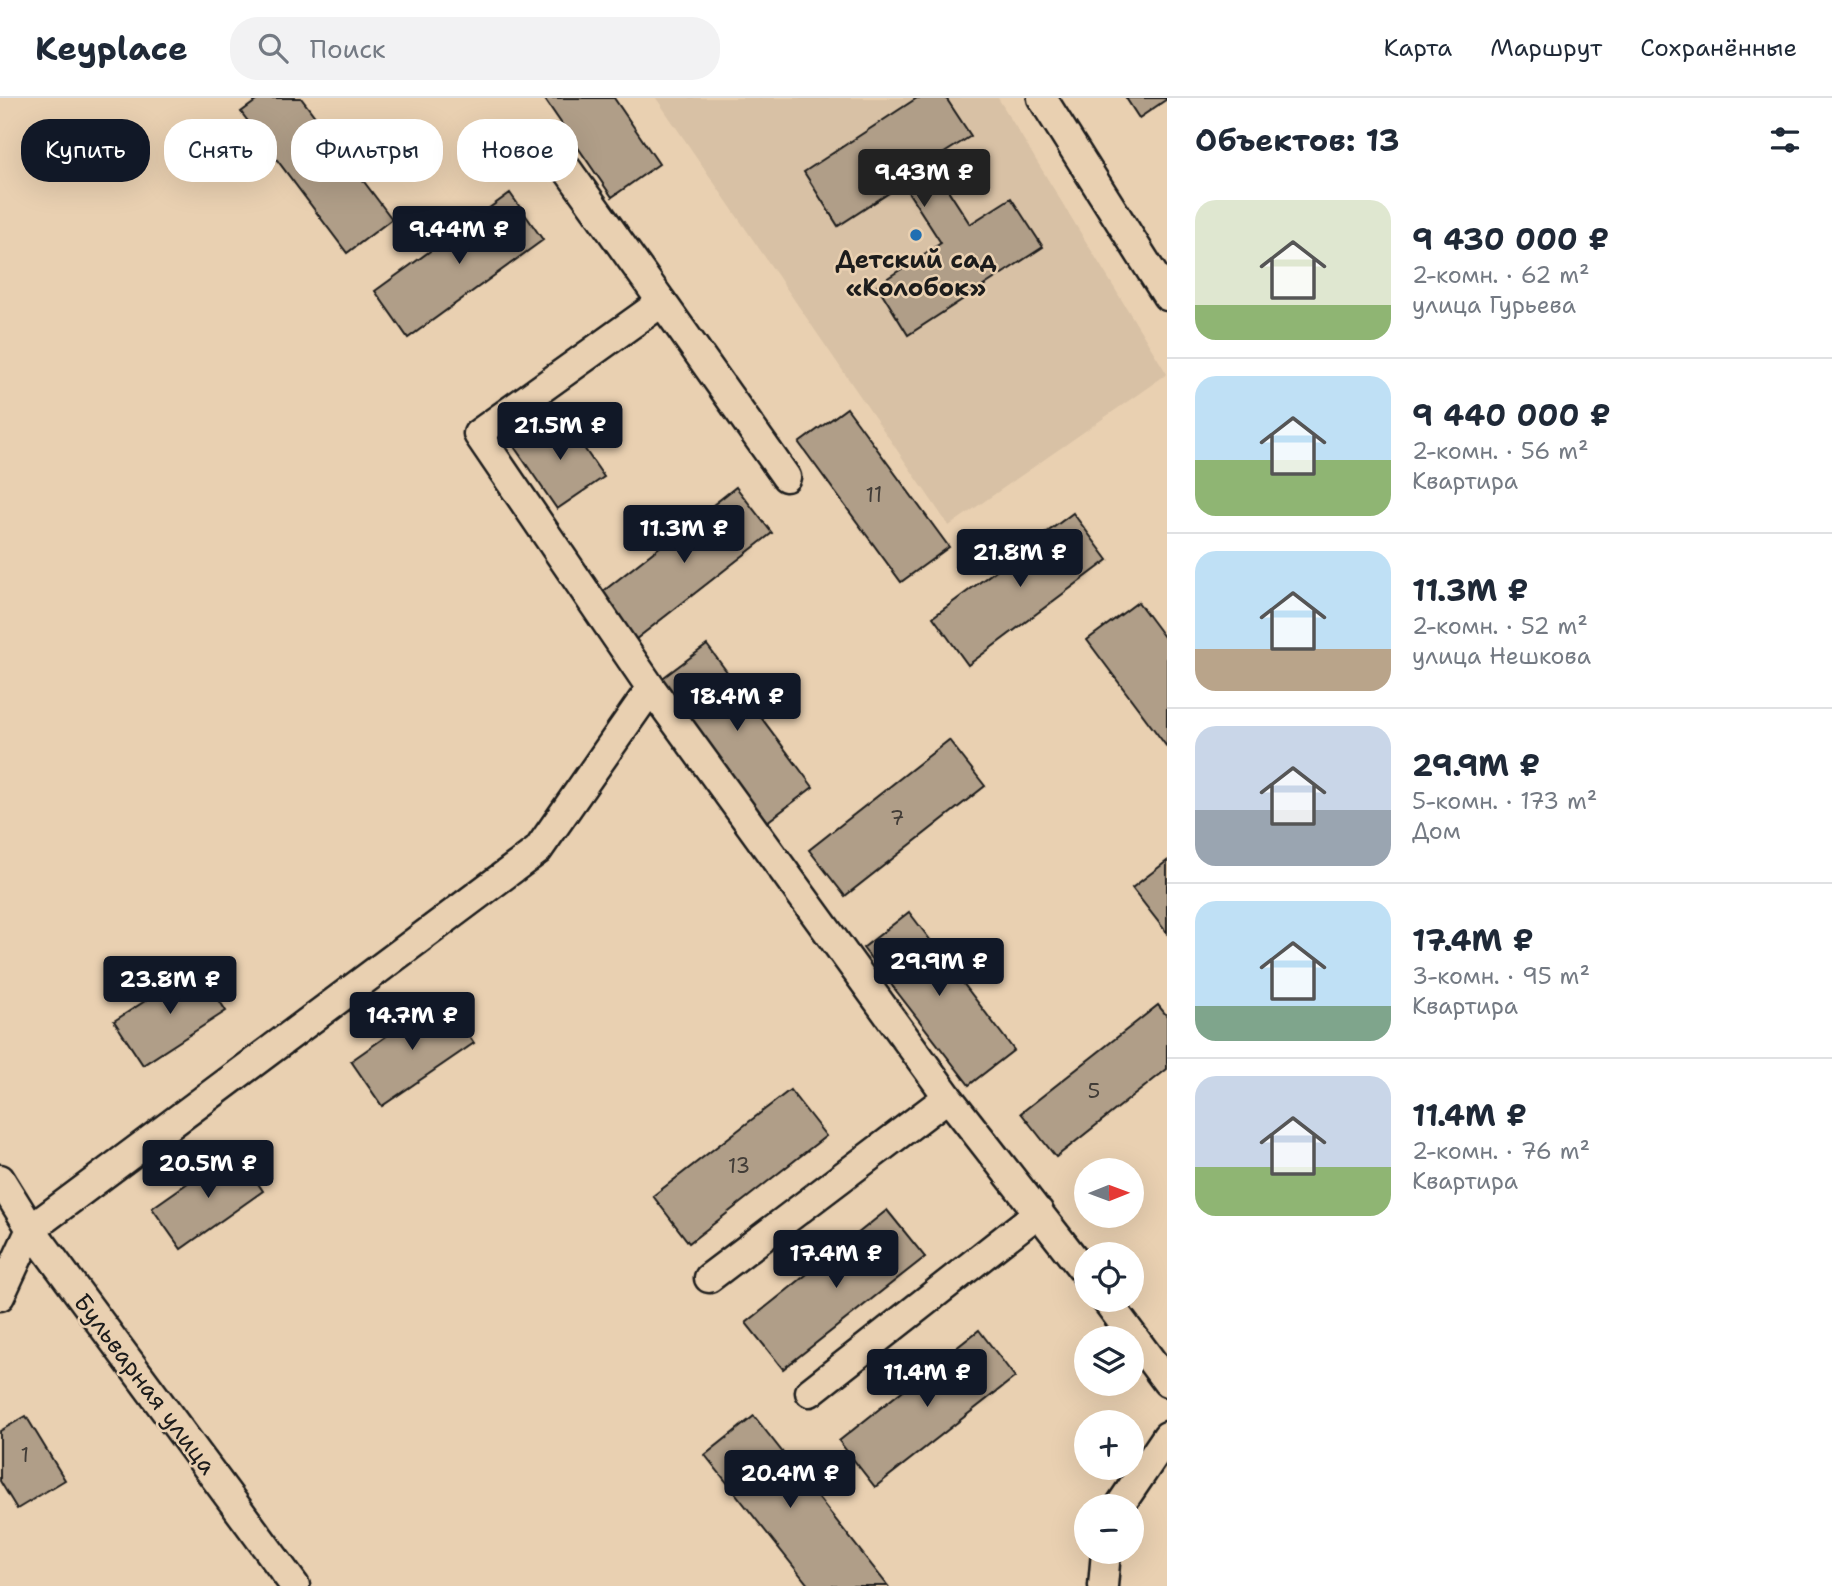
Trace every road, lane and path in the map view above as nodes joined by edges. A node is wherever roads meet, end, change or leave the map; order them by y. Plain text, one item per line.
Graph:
1 (1042, 98) edge
2 (576, 182) edge
3 (1167, 296) edge
4 (662, 302) junction
5 (786, 477) dead end
6 (651, 688) junction
7 (948, 1097) junction
8 (0, 1179) edge
9 (1039, 1212) junction
10 (32, 1229) junction
11 (1074, 1258) edge
12 (709, 1278) dead end
13 (0, 1296) edge
14 (1114, 1312) edge
15 (1167, 1382) edge
16 (810, 1392) dead end
17 (1167, 1436) edge
18 (1128, 1494) edge
19 (1105, 1564) edge
20 (295, 1586) edge
21 (1102, 1586) edge

1 - 3 street
2 - 4 street
4 - 5 street
4 - 6 street
6 - 7 street
6 - 10 street
7 - 9 street
7 - 12 street
8 - 10 street, Бульварная улица
9 - 11 street
9 - 16 street
10 - 13 street
10 - 20 street, Бульварная улица
14 - 15 street
17 - 18 street
19 - 21 street

